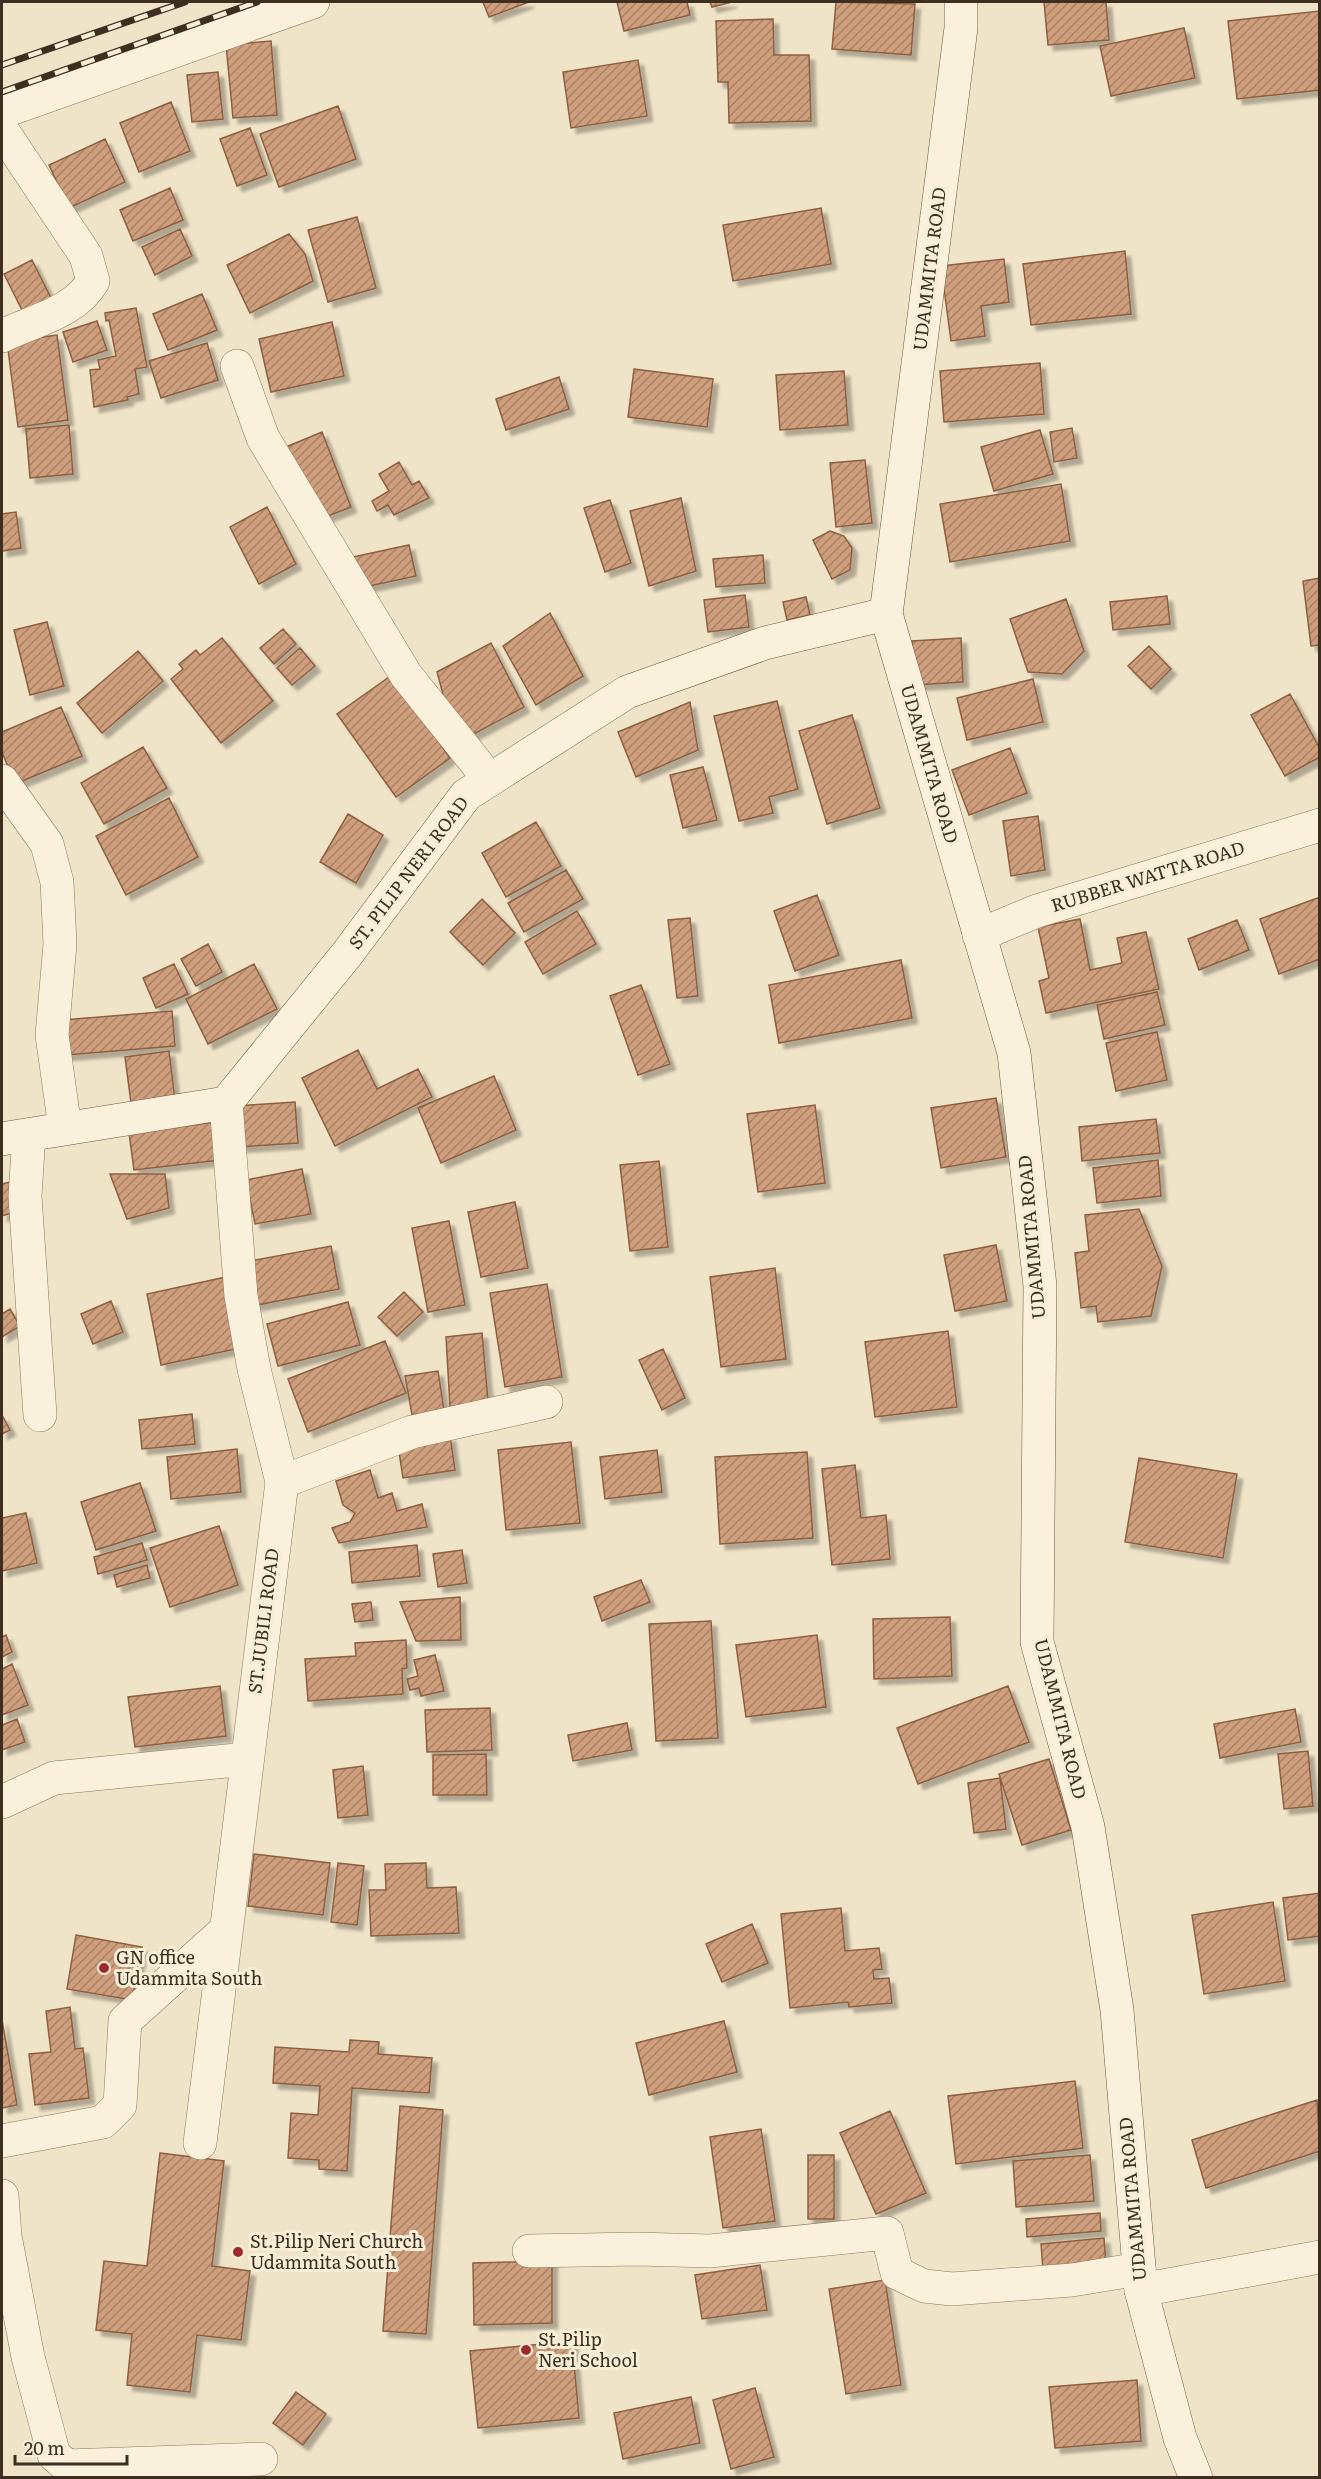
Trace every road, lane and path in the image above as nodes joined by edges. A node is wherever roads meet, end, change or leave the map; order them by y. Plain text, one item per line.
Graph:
1 (313, 2) edge
2 (961, 2) edge
3 (2, 112) edge
4 (2, 130) edge
5 (2, 336) edge
6 (237, 366) dead end
7 (886, 614) junction
8 (490, 780) junction
9 (2, 781) edge
10 (1320, 825) edge
11 (979, 935) junction
12 (226, 1102) junction
13 (65, 1128) junction
14 (15, 1137) edge
15 (546, 1402) dead end
16 (40, 1415) dead end
17 (282, 1482) junction
18 (247, 1759) junction
19 (2, 1802) edge
20 (226, 1930) junction
21 (2, 2141) edge
22 (200, 2143) dead end
23 (2, 2196) edge
24 (529, 2251) dead end
25 (1320, 2257) edge
26 (1140, 2280) junction
27 (261, 2459) dead end
28 (58, 2472) edge
29 (1196, 2478) edge

1 - 3 street
2 - 7 street, UDAMMITA ROAD
4 - 5 street
6 - 8 street
7 - 8 street, ST. PILIP NERI ROAD
7 - 11 street, UDAMMITA ROAD
8 - 12 street, ST. PILIP NERI ROAD
9 - 13 street
10 - 11 street, RUBBER WATTA ROAD
11 - 26 street, UDAMMITA ROAD
12 - 13 street
12 - 17 street, ST.JUBILI ROAD
13 - 14 street
14 - 16 street
15 - 17 street
17 - 18 street, ST.JUBILI ROAD
18 - 19 street
18 - 20 street, ST.JUBILI ROAD
20 - 21 street
20 - 22 street, ST.JUBILI ROAD
23 - 28 street
24 - 26 street
25 - 26 street
26 - 29 street, UDAMMITA ROAD
27 - 28 street

